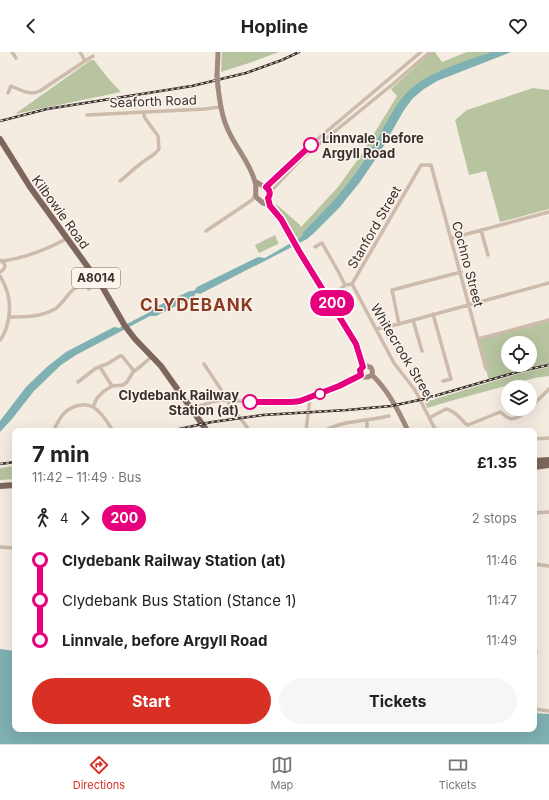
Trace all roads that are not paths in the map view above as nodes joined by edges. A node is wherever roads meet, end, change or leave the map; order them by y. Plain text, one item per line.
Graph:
1 (12, 52) edge
2 (80, 52) edge
3 (218, 52) edge
4 (421, 52) edge
5 (430, 52) edge
6 (93, 56) dead end
7 (16, 58) dead end
8 (85, 61) junction
9 (8, 93) dead end
10 (220, 107) junction
11 (144, 112) junction
12 (87, 114) dead end
13 (0, 139) edge
14 (431, 164) joint
15 (255, 181) junction
16 (120, 182) dead end
17 (266, 188) junction
18 (258, 196) junction
19 (268, 198) junction
20 (270, 206) junction
21 (549, 213) edge
22 (481, 230) junction
23 (206, 231) dead end
24 (452, 238) junction
25 (66, 239) junction
26 (315, 247) dead end
27 (488, 255) dead end
28 (15, 260) junction
29 (1, 261) edge
30 (3, 269) edge
31 (461, 272) junction
32 (0, 276) edge
33 (4, 283) junction
34 (549, 283) edge
35 (352, 284) junction
36 (345, 285) junction
37 (90, 289) dead end
38 (329, 297) junction
39 (468, 304) junction
40 (433, 314) junction
41 (9, 317) junction
42 (413, 320) junction
43 (549, 320) edge
44 (399, 324) junction
45 (376, 329) junction
46 (0, 340) edge
47 (478, 340) junction
48 (422, 351) dead end
49 (152, 356) junction
50 (204, 364) dead end
51 (100, 367) junction
52 (363, 367) junction
53 (486, 369) dead end
54 (134, 371) junction
55 (361, 375) junction
56 (372, 375) junction
57 (443, 381) dead end
58 (78, 382) dead end
59 (112, 386) junction
60 (549, 389) edge
61 (310, 398) junction
62 (227, 401) junction
63 (537, 402) edge
64 (93, 407) junction
65 (192, 409) junction
66 (501, 412) edge
67 (388, 416) dead end
68 (507, 416) edge
69 (518, 416) edge
70 (429, 418) junction
71 (367, 420) junction
72 (55, 428) edge
73 (111, 428) edge
74 (205, 428) edge
75 (248, 428) edge
76 (306, 428) edge
77 (331, 428) edge
78 (367, 428) edge
79 (406, 428) edge
80 (434, 428) edge
81 (549, 438) edge
82 (537, 439) edge
83 (549, 460) edge
84 (537, 461) edge
85 (549, 465) edge
86 (537, 467) edge
87 (12, 485) edge
88 (0, 486) edge
89 (537, 512) edge
90 (549, 512) edge
91 (0, 547) edge
92 (12, 548) edge
93 (537, 564) edge
94 (549, 566) edge
95 (537, 709) edge
96 (549, 711) edge

1 - 7 street
2 - 8 street
3 - 10 street, bridge
4 - 17 street
5 - 17 street
6 - 8 street
8 - 9 street
10 - 11 street, Seaforth Road
10 - 15 street
11 - 12 street, Seaforth Road
11 - 16 street
13 - 25 main road, Kilbowie Road / A8014
14 - 24 street, Cochno Street
14 - 35 street, Stanford Street
15 - 17 street
15 - 18 street
17 - 18 street
17 - 19 street
18 - 19 street
18 - 20 street
18 - 23 street
19 - 20 street
20 - 38 street
21 - 22 street
22 - 24 street
22 - 27 street
24 - 31 street, Cochno Street
25 - 28 street
25 - 49 main road, Kilbowie Road / A8014
26 - 36 street
28 - 29 street
28 - 30 street
29 - 30 street
30 - 33 street
31 - 39 street, Cochno Street
31 - 44 street
32 - 33 street
33 - 41 street
34 - 39 street
35 - 36 street, Stanford Street
35 - 45 street, Whitecrook Street
36 - 38 street, Stanford Street
37 - 41 street
38 - 52 street
39 - 40 street
39 - 47 street, Cochno Street
40 - 42 street
40 - 57 street
41 - 46 street
42 - 44 street
42 - 48 street
43 - 47 street
44 - 45 street
45 - 70 street, Whitecrook Street
47 - 53 street, Cochno Street
49 - 54 street
49 - 65 main road, Kilbowie Road / A8014
50 - 62 street
51 - 54 street
51 - 58 street
51 - 59 street
52 - 55 street
52 - 56 street
54 - 59 street
55 - 56 street
55 - 61 street
56 - 79 street
59 - 64 street
60 - 63 street
61 - 62 street
61 - 76 street
62 - 65 street
62 - 75 street
64 - 72 street
64 - 73 street
65 - 74 main road, Kilbowie Road / A8014
66 - 70 street
67 - 71 street
68 - 69 street
70 - 80 street, Whitecrook Street
71 - 77 street
71 - 78 street
81 - 82 street
83 - 84 main road
85 - 86 main road
87 - 88 main road
89 - 90 street
91 - 92 street
93 - 94 street
95 - 96 street

